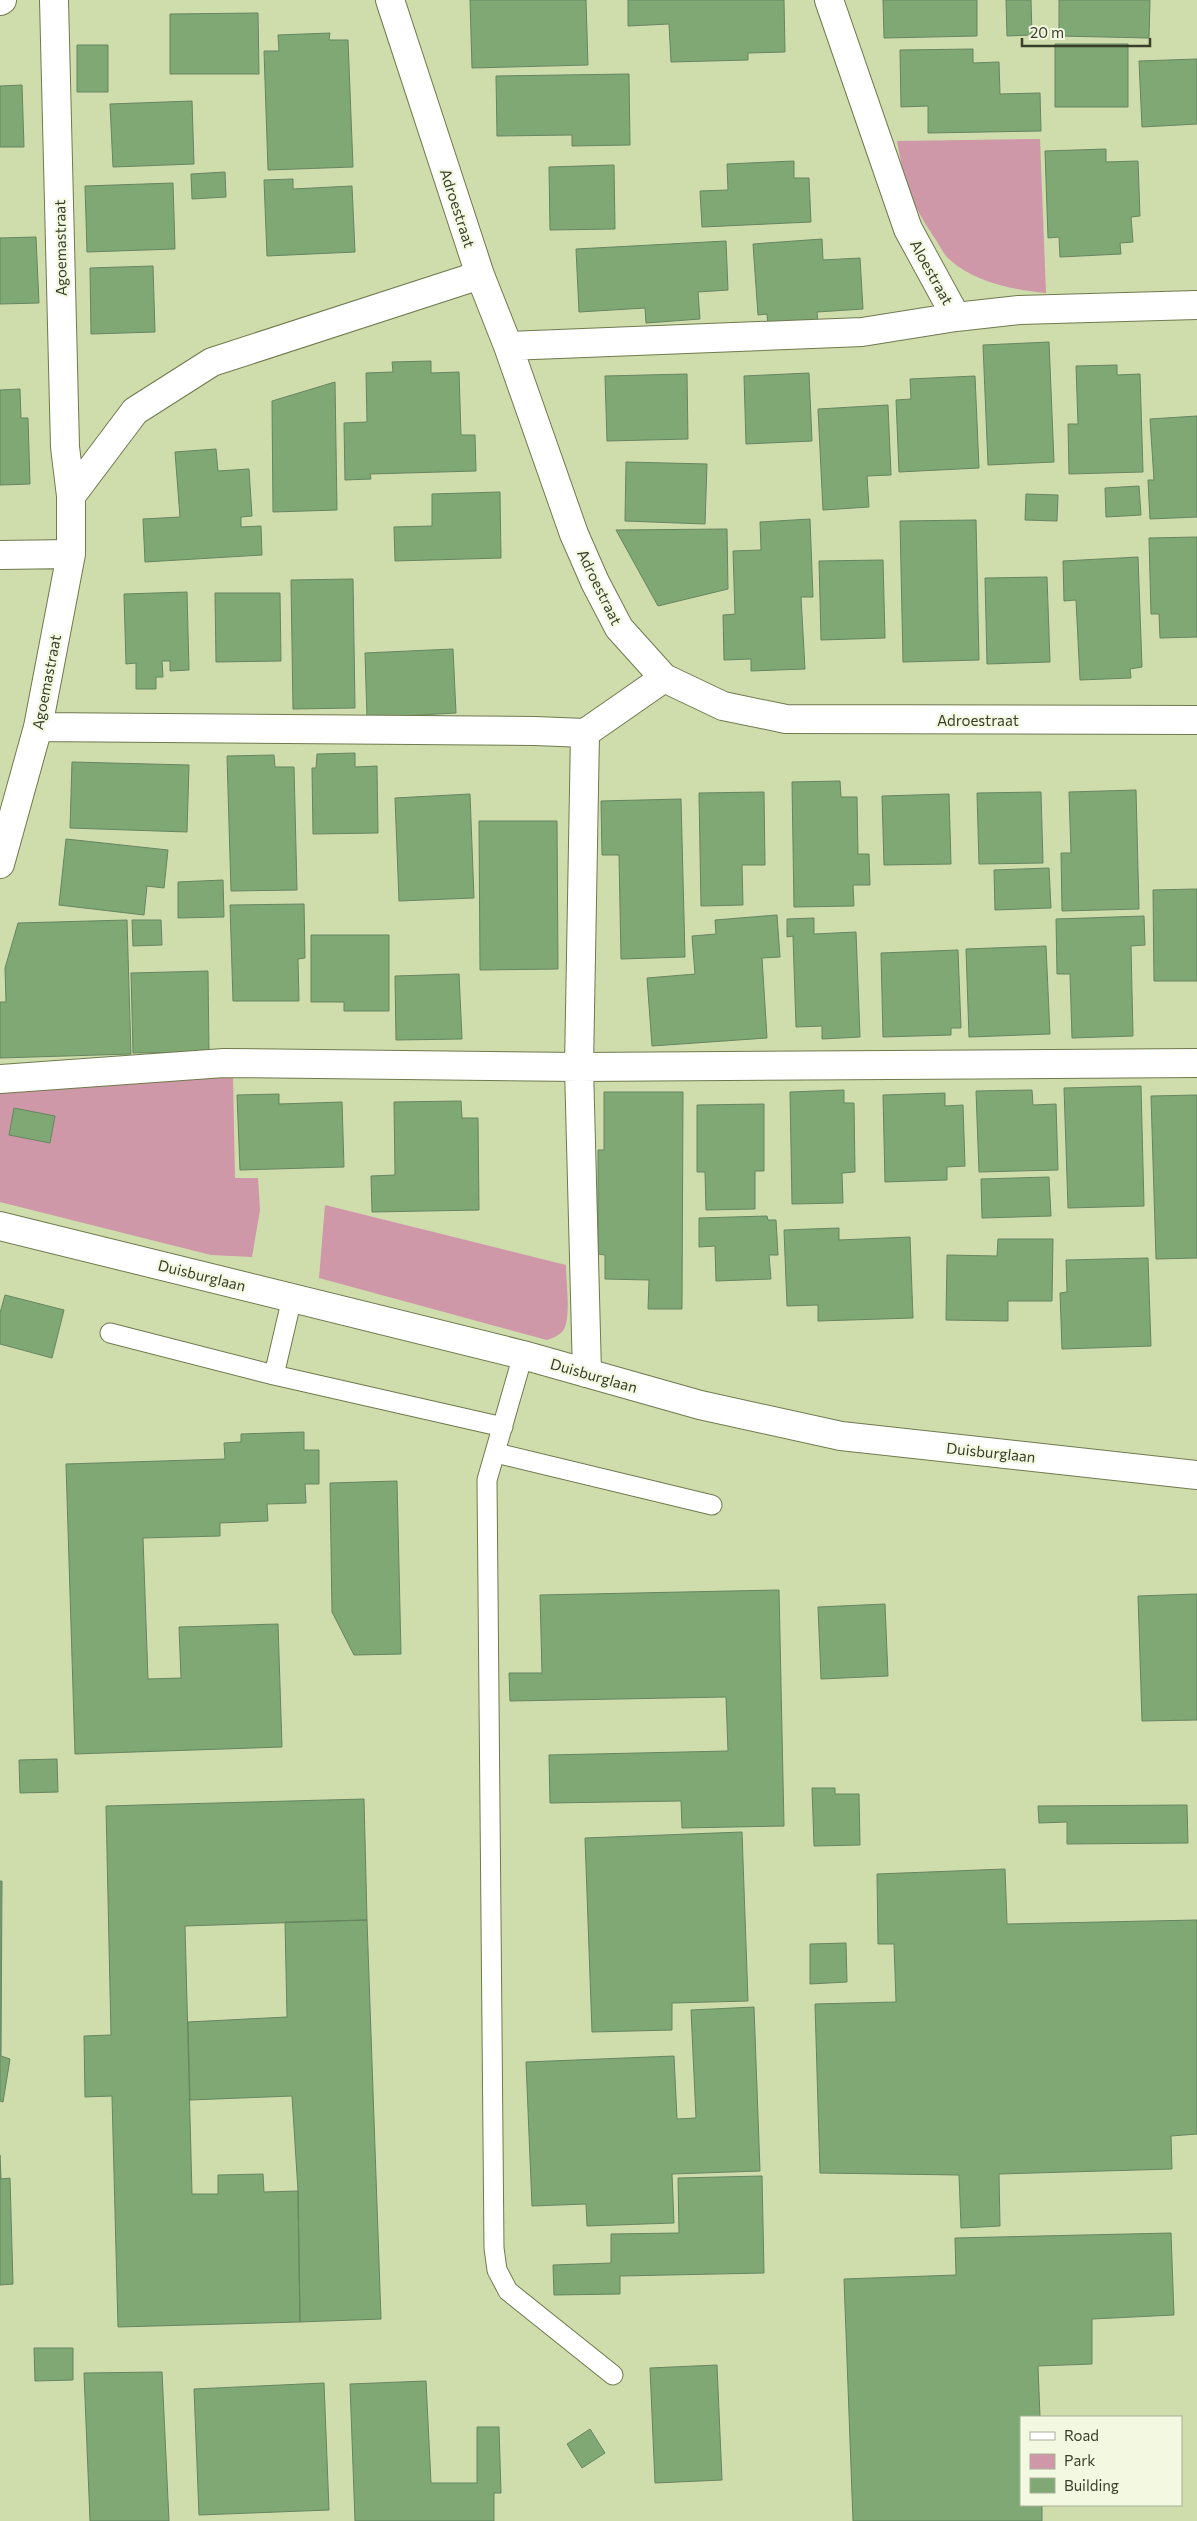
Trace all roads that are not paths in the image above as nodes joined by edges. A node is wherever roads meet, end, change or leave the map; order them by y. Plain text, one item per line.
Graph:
1 (54, 0) edge
2 (390, 0) edge
3 (829, 0) edge
4 (480, 275) junction
5 (1197, 305) edge
6 (956, 317) junction
7 (508, 346) junction
8 (71, 496) junction
9 (71, 554) junction
10 (0, 555) edge
11 (664, 678) junction
12 (1197, 720) edge
13 (38, 726) junction
14 (585, 733) junction
15 (0, 864) edge
16 (1197, 1063) edge
17 (579, 1067) junction
18 (0, 1079) edge
19 (0, 1226) edge
20 (292, 1298) junction
21 (110, 1333) dead end
22 (522, 1355) junction
23 (587, 1373) junction
24 (274, 1375) junction
25 (503, 1427) junction
26 (496, 1452) junction
27 (1197, 1475) edge
28 (712, 1505) dead end
29 (613, 2375) dead end

1 - 8 street, Agoemastraat
2 - 4 street, Adroestraat
3 - 6 street, Aloestraat
4 - 7 street, Adroestraat
4 - 8 street
5 - 6 street, Aloestraat
6 - 7 street
7 - 11 street, Adroestraat
8 - 9 street, Agoemastraat
9 - 10 street
9 - 13 street, Agoemastraat
11 - 12 street, Adroestraat
11 - 14 street
13 - 14 street
13 - 15 street, Agoemastraat
14 - 17 street
16 - 17 street
17 - 18 street
17 - 23 street
19 - 20 street, Duisburglaan
20 - 22 street, Duisburglaan
20 - 24 lane
21 - 24 lane
22 - 23 street, Duisburglaan
22 - 25 lane
23 - 27 street, Duisburglaan
24 - 25 lane
25 - 26 lane
26 - 28 lane
26 - 29 lane

